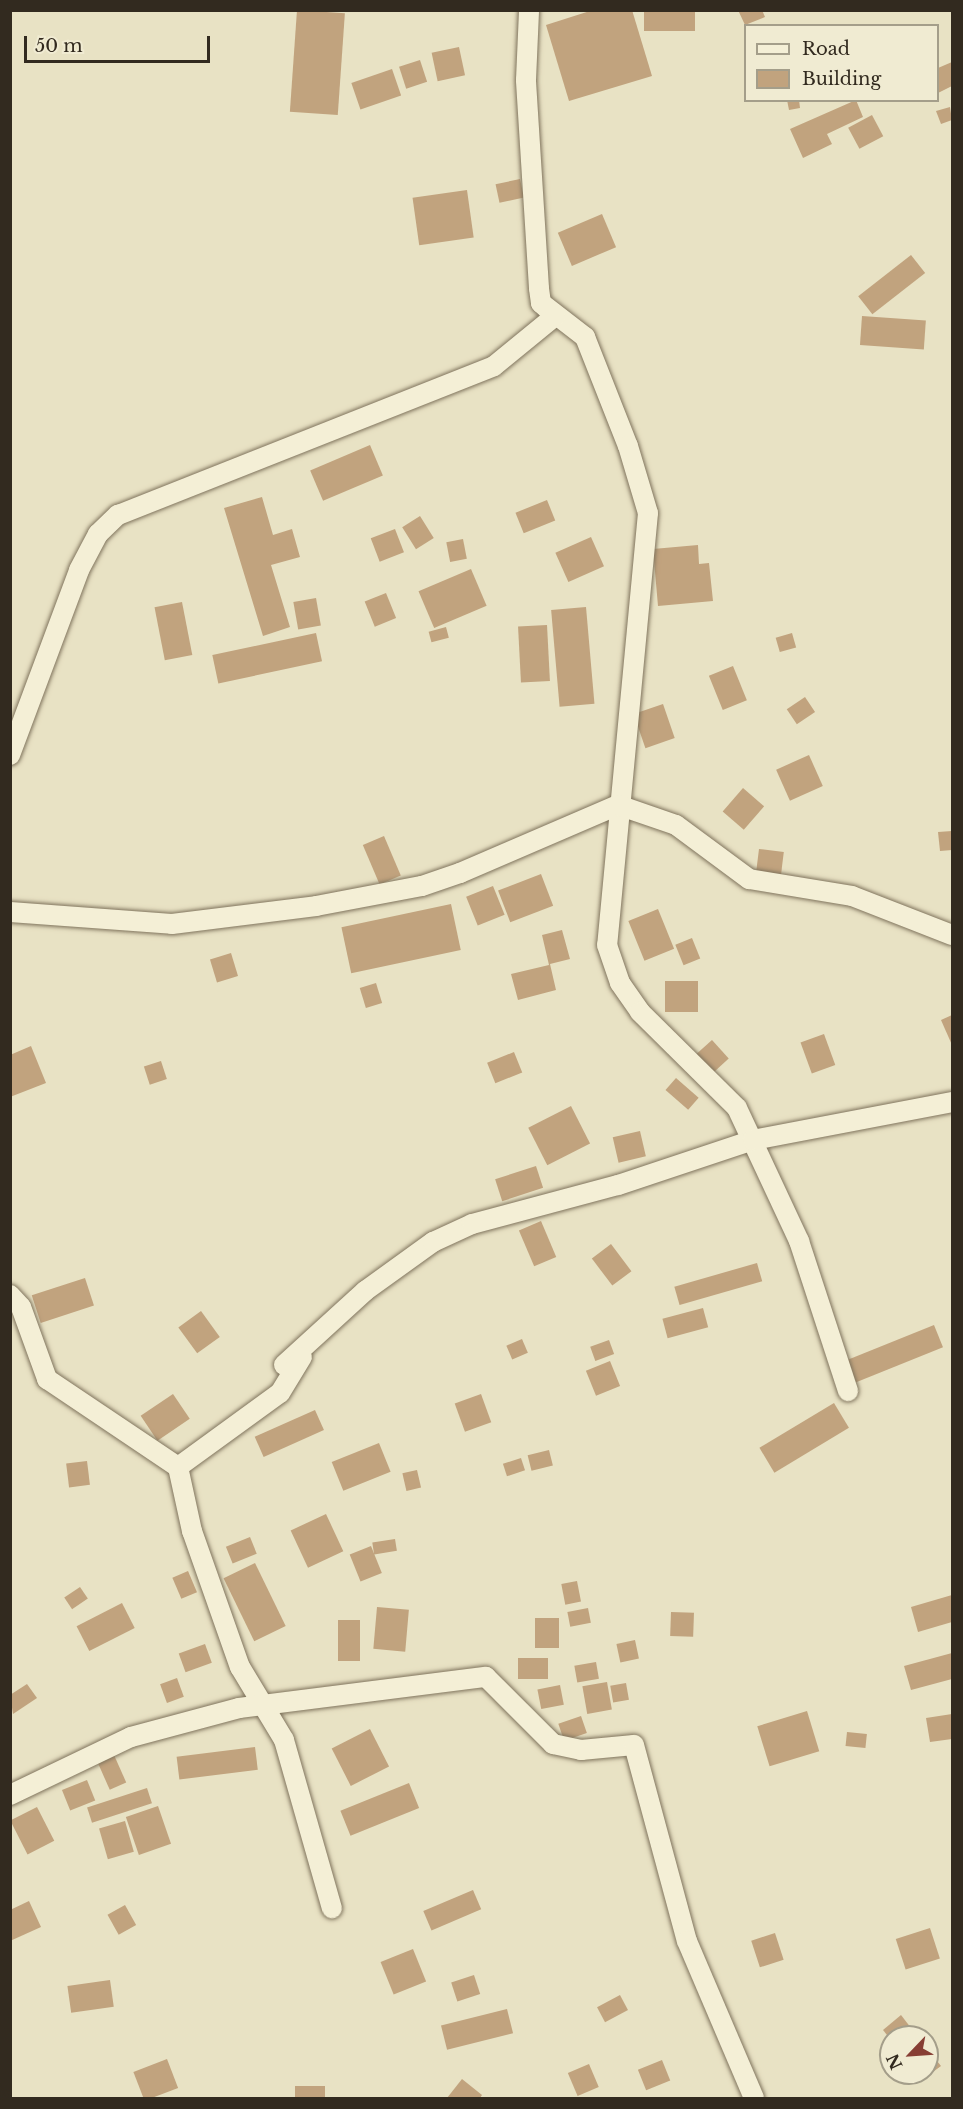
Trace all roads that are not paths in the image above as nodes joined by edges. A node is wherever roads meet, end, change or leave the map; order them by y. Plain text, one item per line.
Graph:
1 (529, 10) edge
2 (541, 303) junction
3 (10, 755) edge
4 (618, 805) junction
5 (10, 912) edge
6 (952, 935) edge
7 (952, 1102) edge
8 (753, 1140) junction
9 (10, 1295) edge
10 (315, 1335) junction
11 (284, 1365) dead end
12 (848, 1391) dead end
13 (178, 1467) junction
14 (263, 1707) junction
15 (10, 1795) edge
16 (332, 1908) dead end
17 (754, 2098) edge

1 - 2 street
2 - 3 street
2 - 4 street
4 - 5 street
4 - 6 street
4 - 8 street
7 - 8 street
8 - 10 street
8 - 12 street
9 - 13 street
10 - 11 street
10 - 13 street
13 - 14 street
14 - 15 street
14 - 16 street
14 - 17 street

